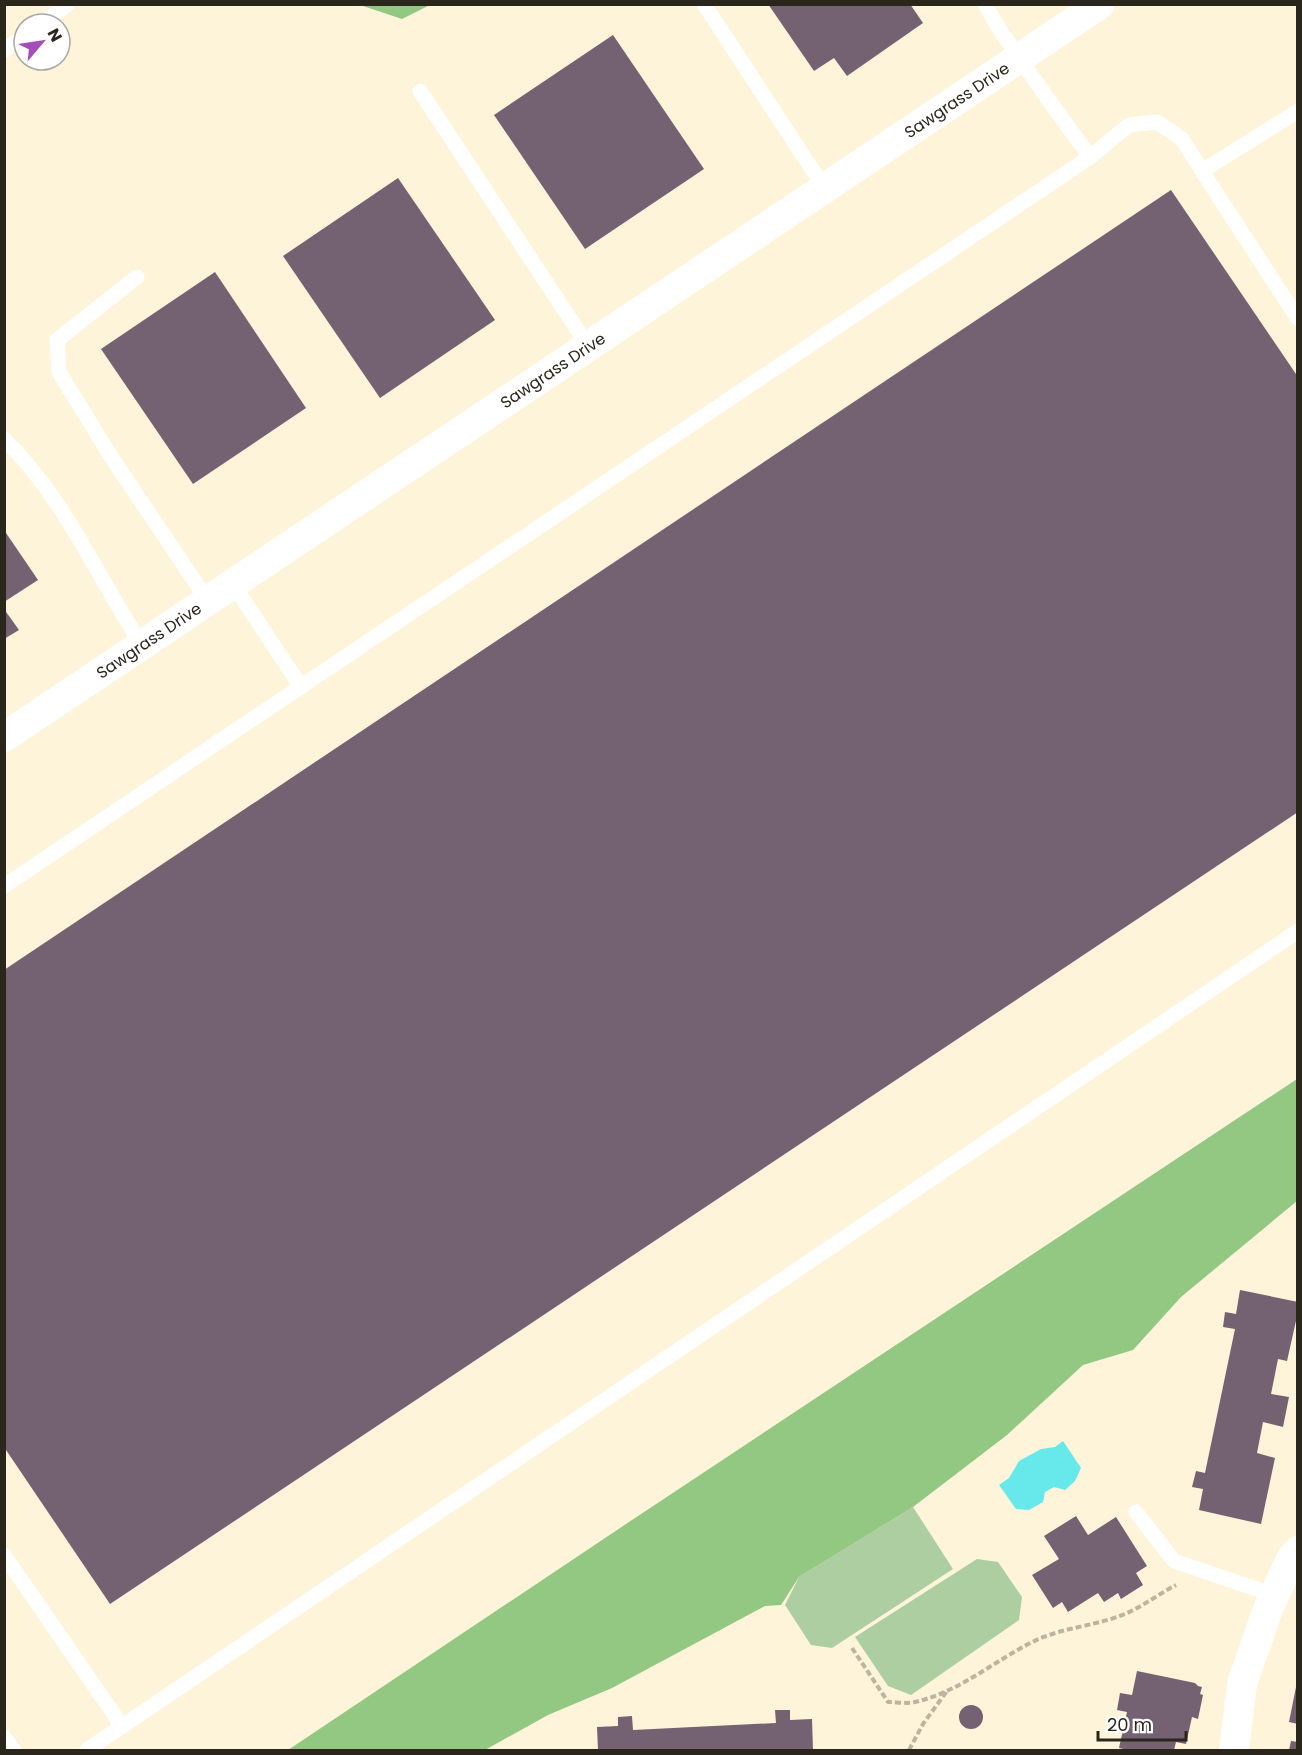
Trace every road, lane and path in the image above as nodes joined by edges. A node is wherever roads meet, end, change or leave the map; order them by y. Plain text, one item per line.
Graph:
1 (704, 4) edge
2 (985, 4) edge
3 (1100, 4) edge
4 (1020, 57) junction
5 (420, 91) dead end
6 (1298, 111) edge
7 (1090, 157) junction
8 (1202, 171) junction
9 (825, 189) junction
10 (137, 277) dead end
11 (1298, 319) edge
12 (588, 346) junction
13 (4, 439) edge
14 (233, 584) junction
15 (208, 601) junction
16 (142, 645) junction
17 (301, 687) junction
18 (4, 737) edge
19 (4, 885) edge
20 (1298, 932) edge
21 (1136, 1512) dead end
22 (1298, 1551) edge
23 (4, 1555) edge
24 (1200, 1571) junction
25 (1274, 1595) junction
26 (852, 1648) dead end
27 (947, 1690) junction
28 (122, 1726) junction
29 (4, 1737) edge
30 (14, 1750) edge
31 (87, 1750) edge
32 (909, 1750) edge
33 (1234, 1750) edge

1 - 9 lane
2 - 4 lane
3 - 4 street, Sawgrass Drive
4 - 7 lane
4 - 9 street, Sawgrass Drive
5 - 12 lane
6 - 8 lane
7 - 8 lane
7 - 17 lane
8 - 11 lane
9 - 12 street, Sawgrass Drive
10 - 15 lane
12 - 14 street, Sawgrass Drive
13 - 16 lane
14 - 15 street, Sawgrass Drive
14 - 17 lane
15 - 16 street, Sawgrass Drive
16 - 18 street, Sawgrass Drive
17 - 19 lane
20 - 28 lane
21 - 24 lane
22 - 25 street
23 - 28 lane
24 - 25 lane
24 - 27 path
25 - 33 street
26 - 27 path
27 - 32 path
28 - 31 lane
29 - 30 lane

